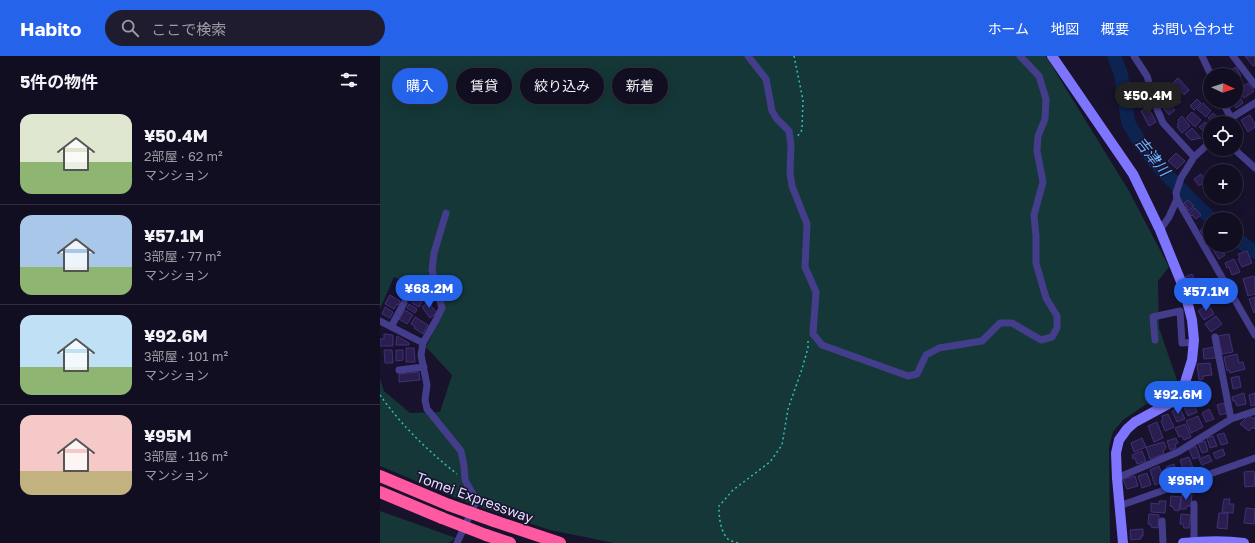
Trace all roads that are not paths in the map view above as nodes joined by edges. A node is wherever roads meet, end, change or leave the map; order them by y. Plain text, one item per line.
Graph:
1 (748, 56) edge
2 (1020, 56) edge
3 (1052, 56) edge
4 (1134, 56) edge
5 (1202, 56) edge
6 (1233, 56) edge
7 (1208, 68) edge
8 (1255, 85) edge
9 (1255, 103) edge
10 (1238, 116) edge
11 (1203, 148) edge
12 (1242, 156) edge
13 (1194, 157) junction
14 (1255, 168) edge
15 (1177, 199) junction
16 (446, 213) dead end
17 (1160, 230) junction
18 (404, 304) dead end
19 (380, 321) edge
20 (391, 327) junction
21 (1255, 335) edge
22 (1216, 337) dead end
23 (1154, 340) dead end
24 (1194, 342) junction
25 (423, 343) junction
26 (424, 367) junction
27 (398, 370) dead end
28 (1255, 411) edge
29 (1231, 419) junction
30 (1255, 458) edge
31 (380, 476) edge
32 (1117, 478) junction
33 (380, 492) edge
34 (1194, 504) dead end
35 (1119, 506) junction
36 (1162, 521) dead end
37 (1194, 542) junction
38 (457, 543) edge
39 (510, 543) edge
40 (560, 543) edge
41 (1123, 543) edge
42 (1163, 543) edge
43 (1183, 543) edge
44 (1244, 543) edge

1 - 2 street
3 - 17 street
4 - 13 street
5 - 7 street
6 - 8 street
9 - 10 street
11 - 13 street
12 - 14 street
13 - 15 street
15 - 17 street
15 - 21 street
16 - 25 street
17 - 24 street
18 - 20 street
19 - 20 street
20 - 25 street
22 - 29 street
23 - 24 street
24 - 32 street
25 - 26 street
26 - 27 street
26 - 38 street
28 - 29 street
29 - 32 street
30 - 35 street
31 - 40 highway, Tomei Expressway, bridge
32 - 35 street
33 - 39 highway, bridge
34 - 37 street
35 - 41 street
36 - 42 street
37 - 43 street
37 - 44 street

